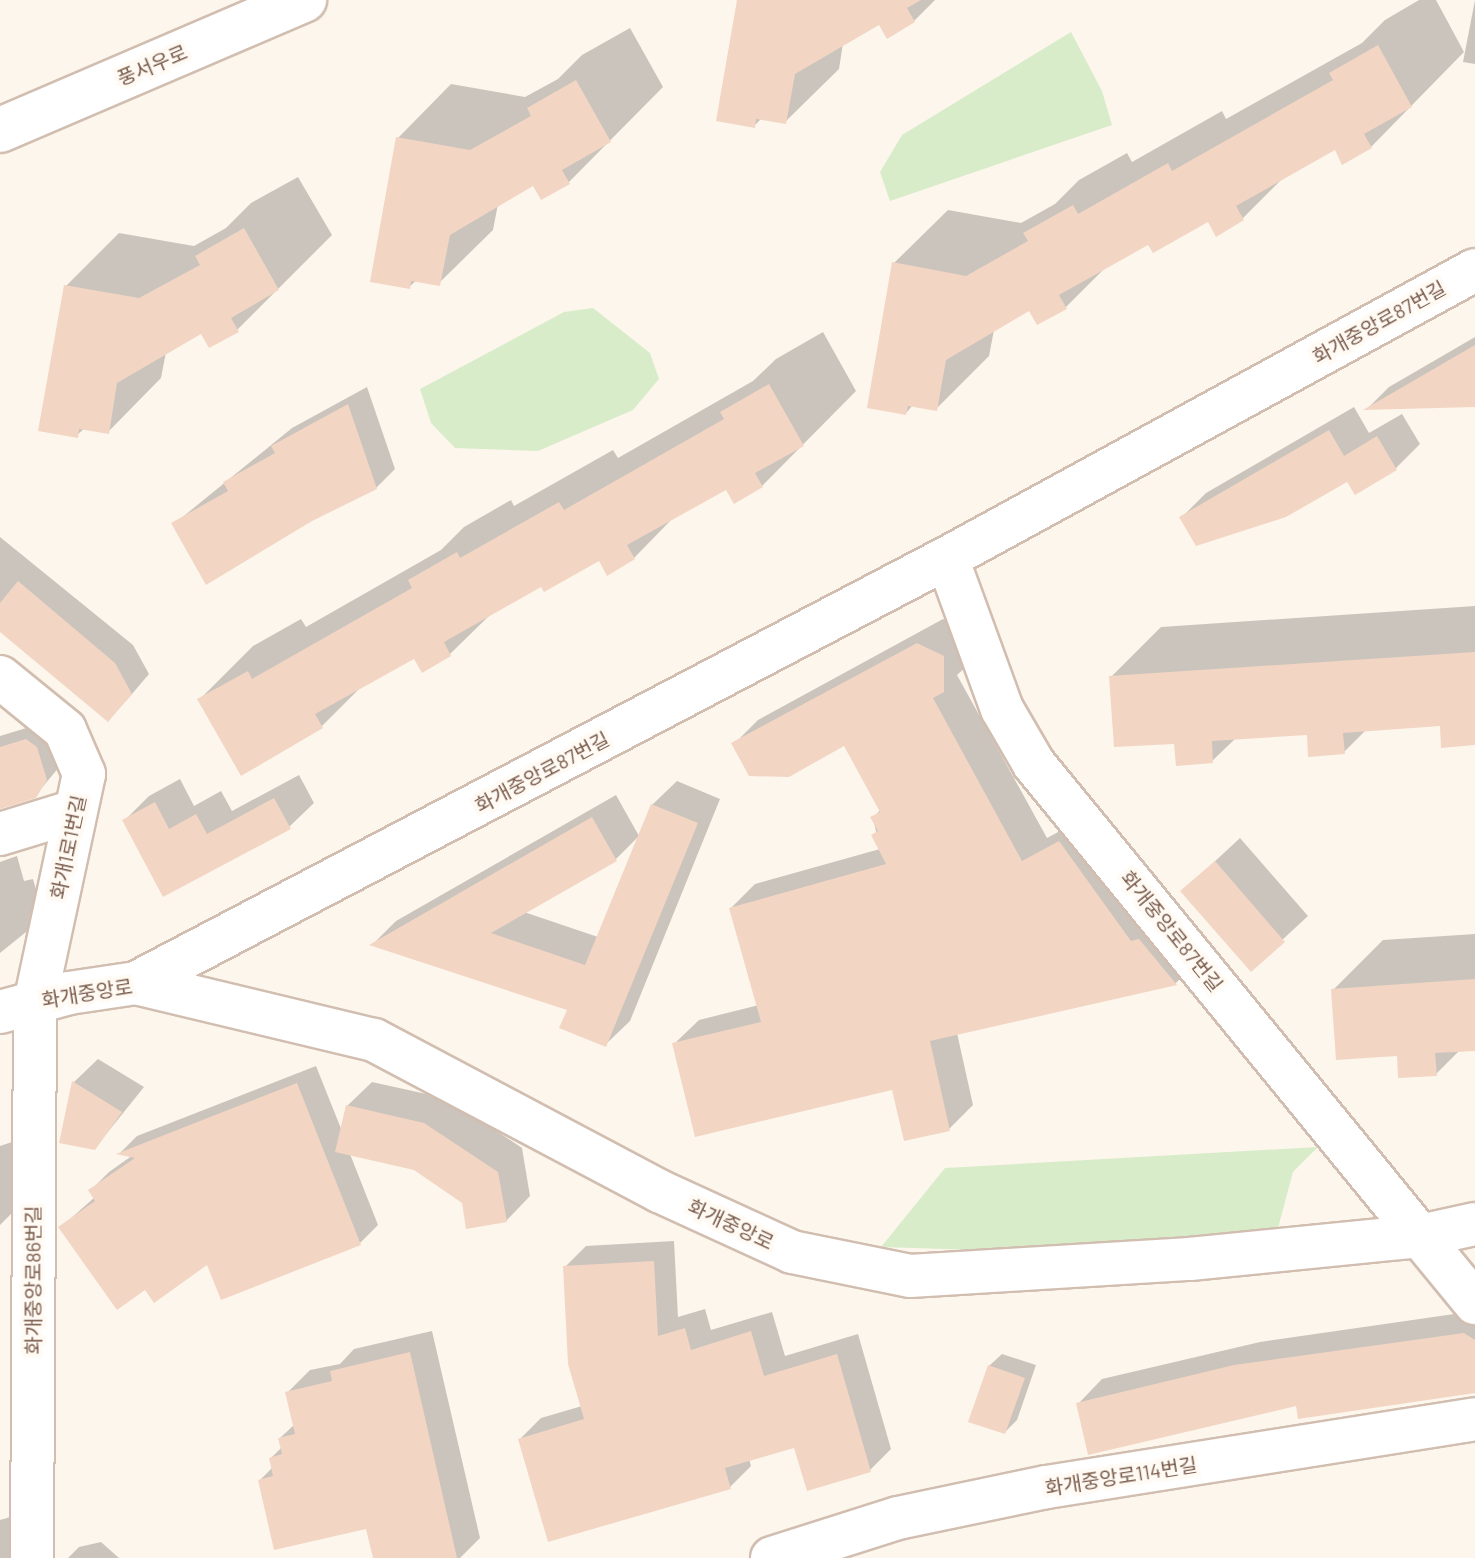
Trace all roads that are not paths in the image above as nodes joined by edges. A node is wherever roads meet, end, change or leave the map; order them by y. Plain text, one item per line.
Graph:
1 (304, 0) edge
2 (0, 130) edge
3 (1475, 270) edge
4 (947, 558) junction
5 (0, 677) edge
6 (75, 811) junction
7 (0, 834) edge
8 (136, 983) junction
9 (18, 1007) edge
10 (1475, 1224) edge
11 (1420, 1236) junction
12 (1475, 1303) edge
13 (1475, 1419) edge
14 (32, 1558) edge
15 (772, 1558) edge

1 - 2 street, 풍서우로
3 - 4 street, 화개중앙로87번길
4 - 8 street, 화개중앙로87번길
4 - 11 street, 화개중앙로87번길
5 - 6 street, 화개1로1번길
6 - 7 street
6 - 9 street, 화개1로1번길
8 - 9 street, 화개중앙로
8 - 11 street, 화개중앙로
9 - 14 street, 화개중앙로86번길
10 - 11 street, 화개중앙로
11 - 12 street
13 - 15 street, 화개중앙로114번길

